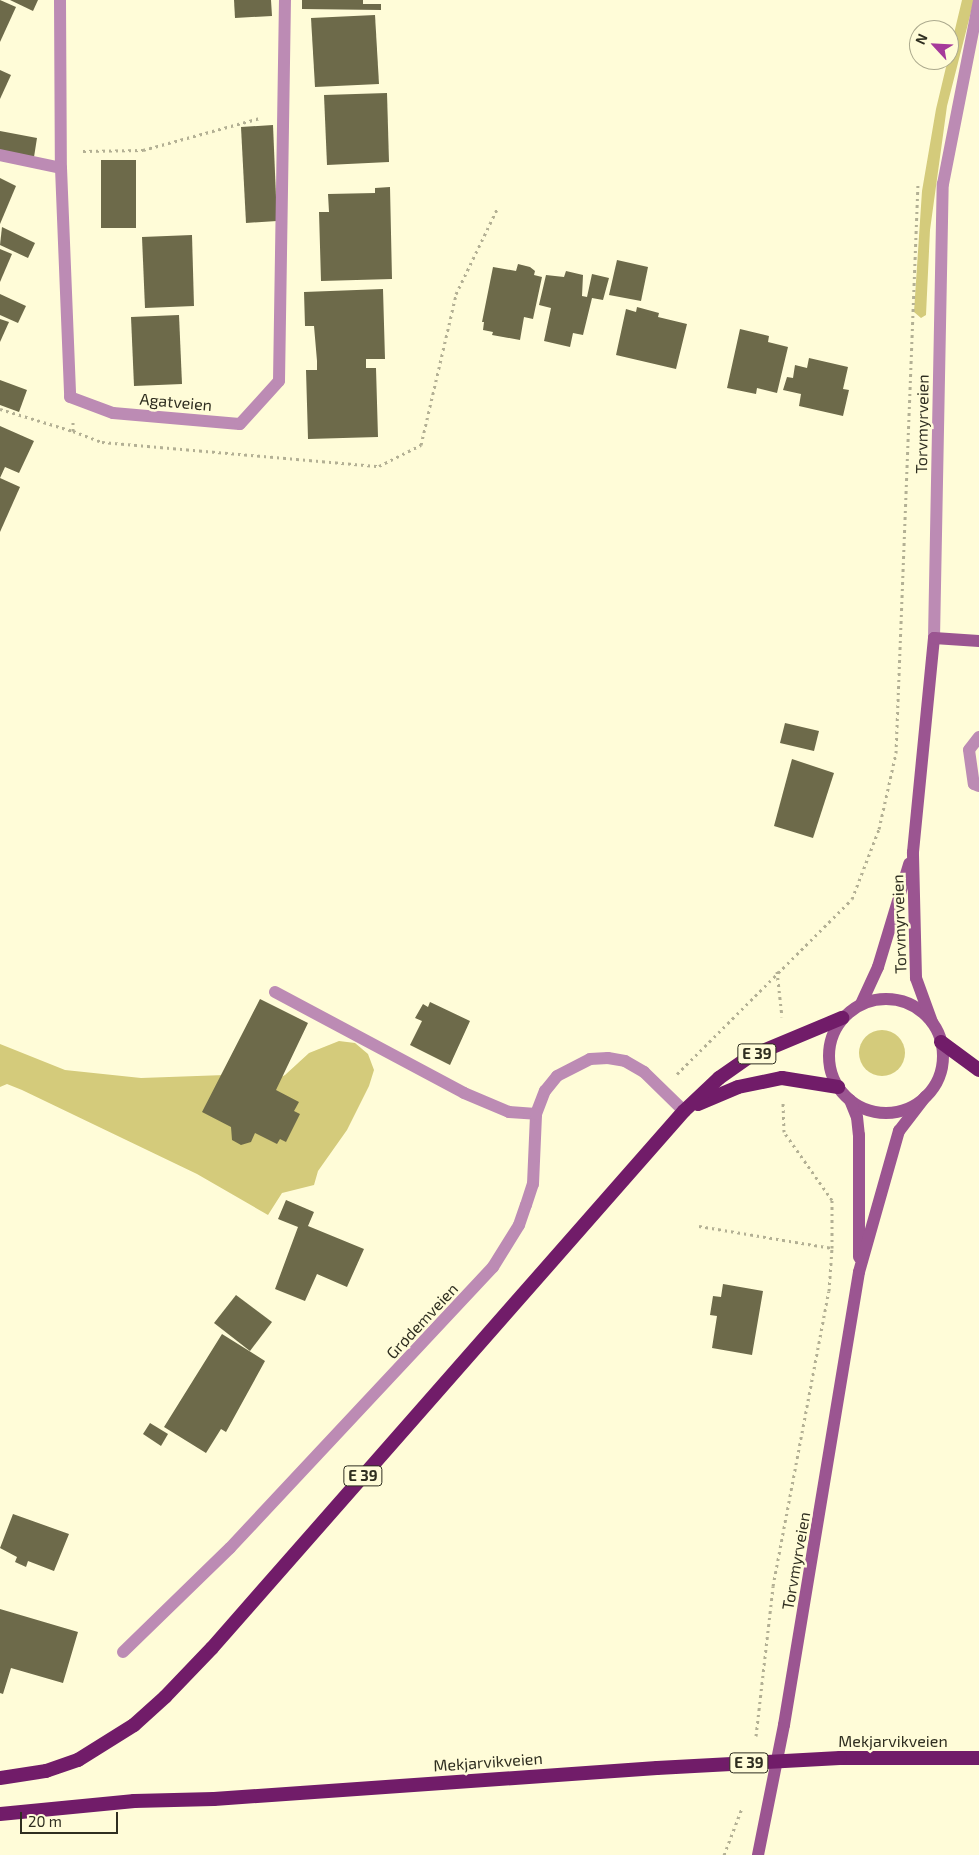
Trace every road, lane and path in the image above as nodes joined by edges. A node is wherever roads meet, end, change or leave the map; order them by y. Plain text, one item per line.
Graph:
1 (60, 0) edge
2 (285, 0) edge
3 (979, 0) edge
4 (285, 114) junction
5 (0, 155) edge
6 (62, 168) junction
7 (497, 209) dead end
8 (70, 397) junction
9 (0, 409) edge
10 (73, 432) junction
11 (904, 519) dead end
12 (934, 638) junction
13 (979, 641) edge
14 (979, 737) edge
15 (979, 786) edge
16 (913, 852) junction
17 (777, 971) junction
18 (275, 992) dead end
19 (861, 1004) junction
20 (782, 1015) dead end
21 (842, 1018) junction
22 (932, 1022) junction
23 (941, 1042) junction
24 (979, 1070) edge
25 (838, 1086) junction
26 (663, 1089) junction
27 (926, 1096) junction
28 (782, 1099) dead end
29 (850, 1100) junction
30 (684, 1112) junction
31 (536, 1114) junction
32 (699, 1226) dead end
33 (832, 1248) junction
34 (859, 1272) junction
35 (123, 1652) dead end
36 (756, 1741) dead end
37 (979, 1758) edge
38 (0, 1778) edge
39 (744, 1802) dead end
40 (0, 1814) edge
41 (724, 1855) edge
42 (758, 1855) edge

1 - 6 street
2 - 4 street, Agatveien
3 - 12 street, Torvmyrveien
4 - 6 path
4 - 8 street, Agatveien
5 - 6 street
6 - 8 street
7 - 10 path
8 - 10 path
9 - 10 path
11 - 17 path
12 - 13 main road
12 - 16 main road, Torvmyrveien
14 - 15 street
16 - 19 main road, Torvmyrveien
16 - 22 main road, Torvmyrveien
17 - 20 path
17 - 26 path
18 - 31 street
19 - 21 main road
19 - 22 main road
21 - 25 main road
21 - 30 highway, E 39
22 - 23 main road
23 - 24 highway
23 - 27 main road
25 - 29 main road
25 - 30 highway, E 39
26 - 30 street, Grødemveien
26 - 31 street, Grødemveien
27 - 29 main road
27 - 34 main road, Torvmyrveien
28 - 33 path
29 - 34 main road, Torvmyrveien
30 - 38 highway, E 39
31 - 35 street, Grødemveien
32 - 33 path
33 - 36 path
34 - 42 main road, Torvmyrveien
37 - 40 highway, Mekjarvikveien / E 39, bridge
39 - 41 path

